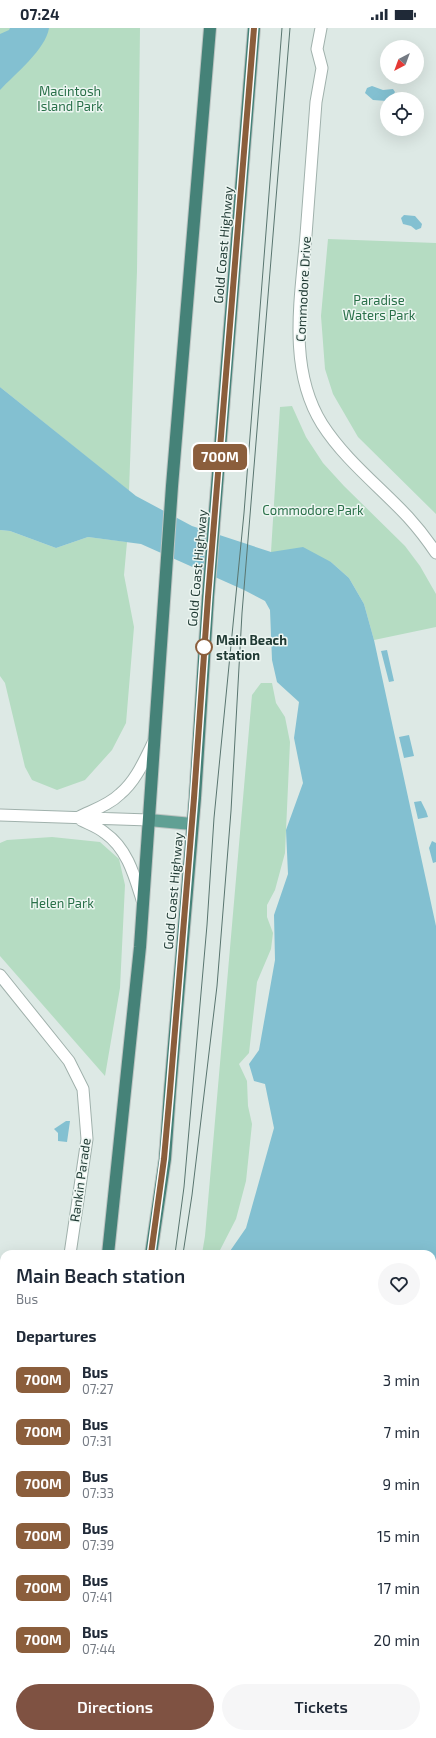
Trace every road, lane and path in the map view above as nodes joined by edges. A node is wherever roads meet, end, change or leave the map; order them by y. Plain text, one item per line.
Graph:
1 (210, 28) edge
2 (254, 28) edge
3 (321, 28) edge
4 (436, 553) edge
5 (155, 741) junction
6 (0, 815) edge
7 (76, 818) junction
8 (149, 820) junction
9 (192, 824) junction
10 (143, 905) junction
11 (0, 975) edge
12 (71, 1250) edge
13 (108, 1250) edge
14 (152, 1250) edge

1 - 5 highway
2 - 9 highway, Gold Coast Highway
3 - 4 street, Commodore Drive
5 - 7 street
5 - 8 highway
6 - 7 street
7 - 8 street
7 - 10 street
8 - 9 main road
8 - 10 highway
9 - 14 highway, Gold Coast Highway
10 - 13 highway
11 - 12 street, Rankin Parade

